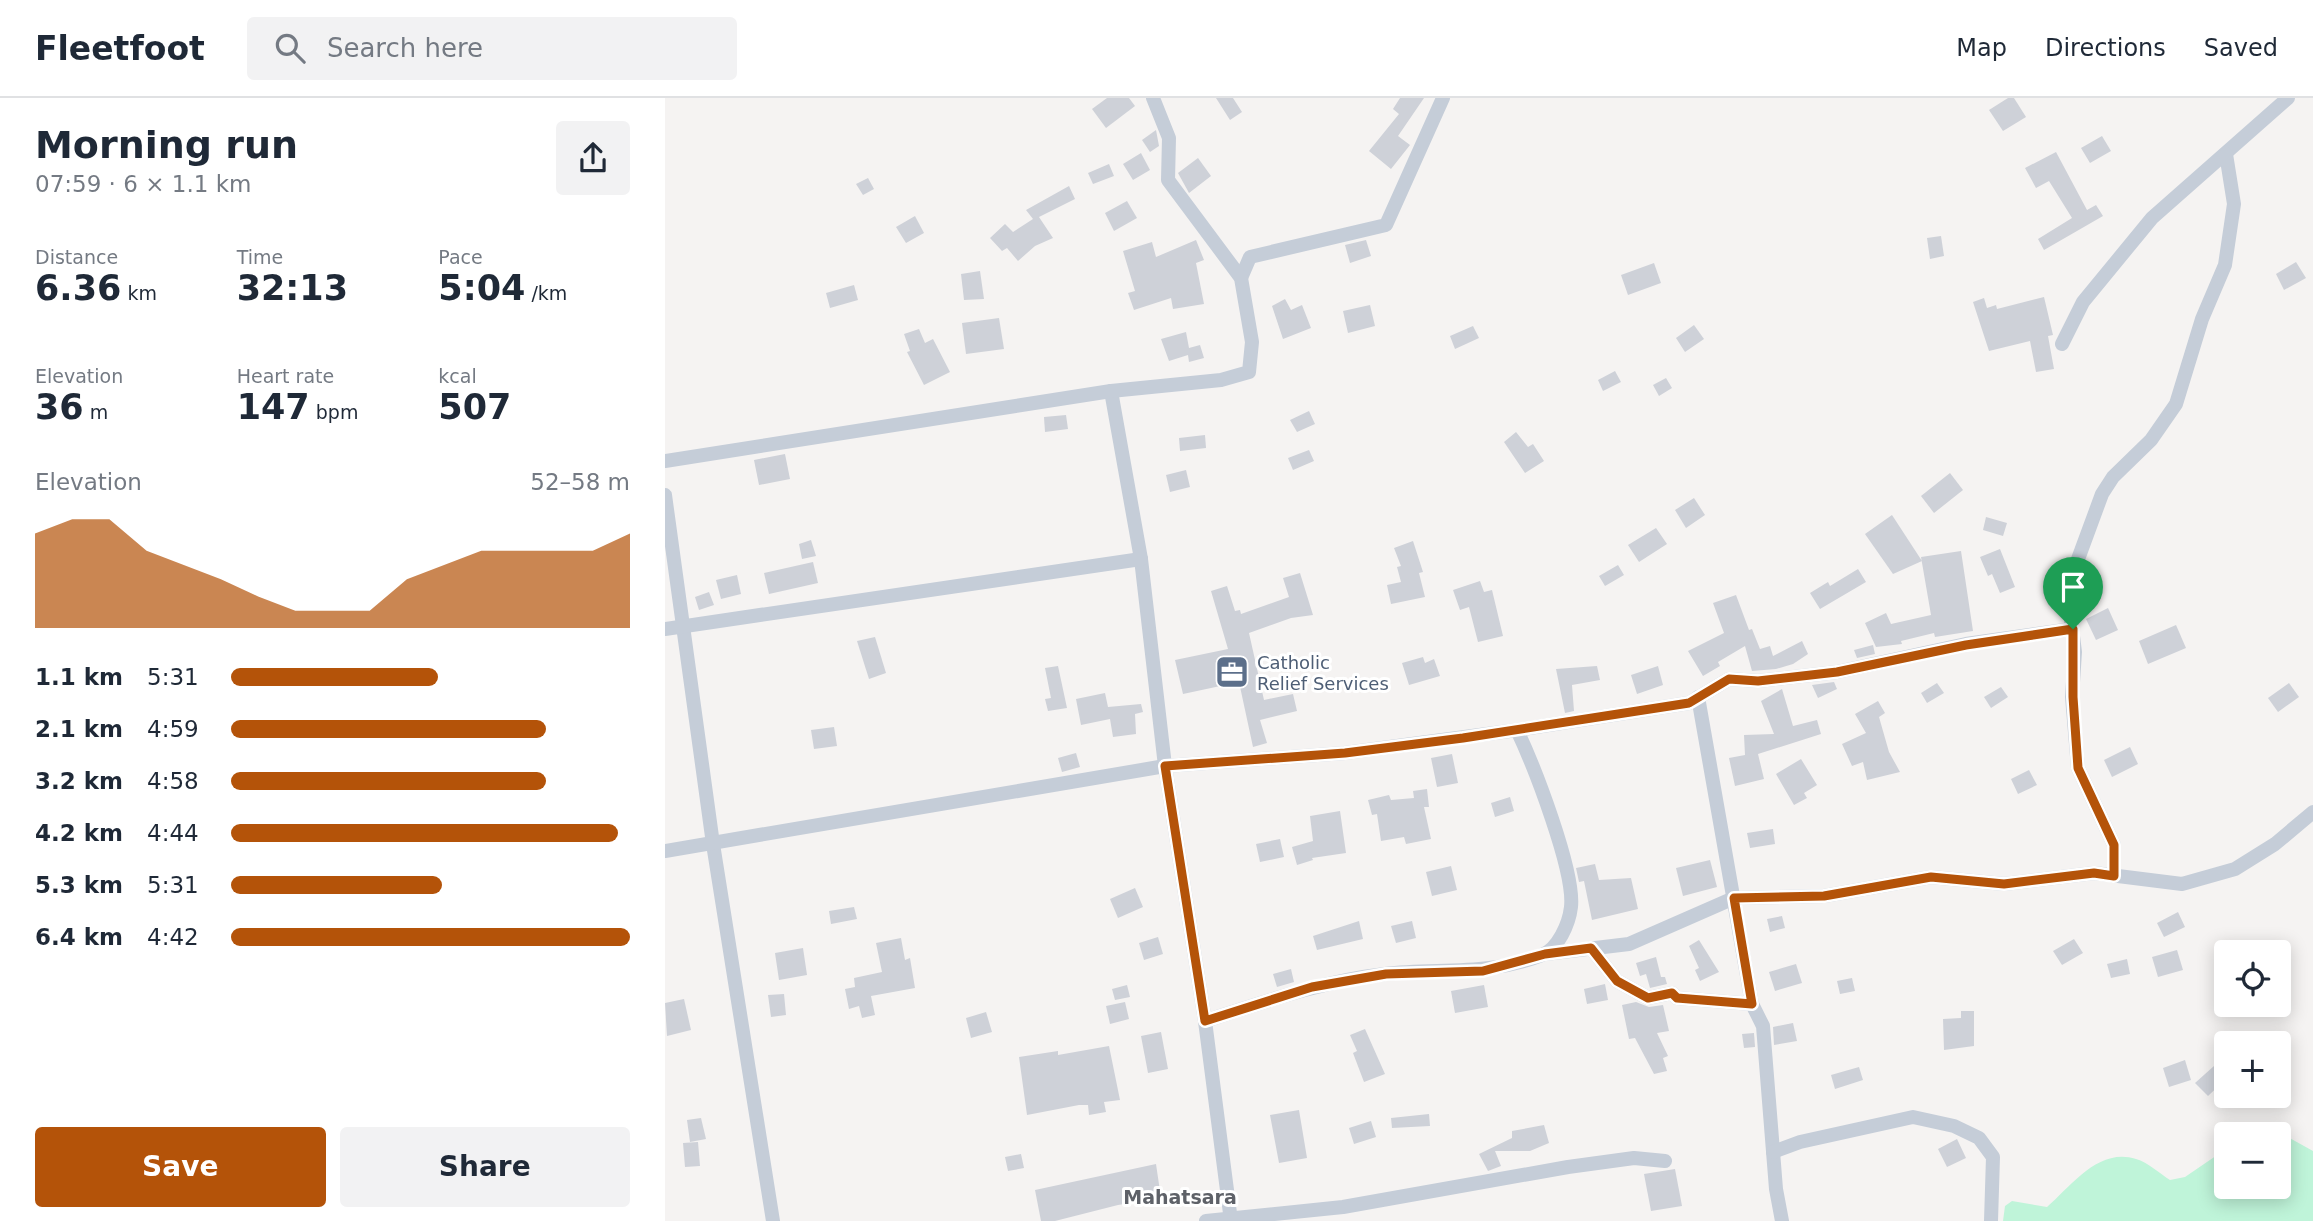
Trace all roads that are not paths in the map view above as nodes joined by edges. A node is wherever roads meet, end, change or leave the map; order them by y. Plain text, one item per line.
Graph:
1 (1153, 98) edge
2 (1443, 98) edge
3 (2288, 98) edge
4 (2226, 154) junction
5 (1241, 278) junction
6 (2062, 344) dead end
7 (1111, 391) junction
8 (665, 461) edge
9 (665, 495) edge
10 (1140, 559) junction
11 (682, 627) junction
12 (665, 629) edge
13 (2073, 629) junction
14 (1698, 697) junction
15 (1517, 730) junction
16 (1165, 766) junction
17 (2313, 812) edge
18 (713, 844) junction
19 (665, 851) edge
20 (2114, 876) junction
21 (1734, 898) junction
22 (1591, 948) junction
23 (1545, 954) junction
24 (1752, 1004) junction
25 (1205, 1021) junction
26 (1773, 1152) junction
27 (1665, 1161) dead end
28 (1230, 1219) edge
29 (773, 1221) edge
30 (1206, 1221) edge
31 (1782, 1221) edge
32 (1991, 1221) edge

1 - 5 street
2 - 5 street
3 - 4 street
4 - 6 street
4 - 13 street
5 - 7 street
7 - 8 street
7 - 10 street
9 - 11 street
10 - 11 street
10 - 16 street
11 - 12 street
11 - 18 street
13 - 14 street
13 - 20 street
14 - 15 street
14 - 21 street
15 - 16 street
15 - 23 street
16 - 18 street
16 - 25 street
17 - 20 street
18 - 19 street
18 - 29 street
20 - 21 street
21 - 22 street
21 - 24 street
22 - 23 street
22 - 24 street
23 - 25 street
24 - 26 street
25 - 28 street
26 - 31 street
26 - 32 street
27 - 28 street
28 - 30 street

